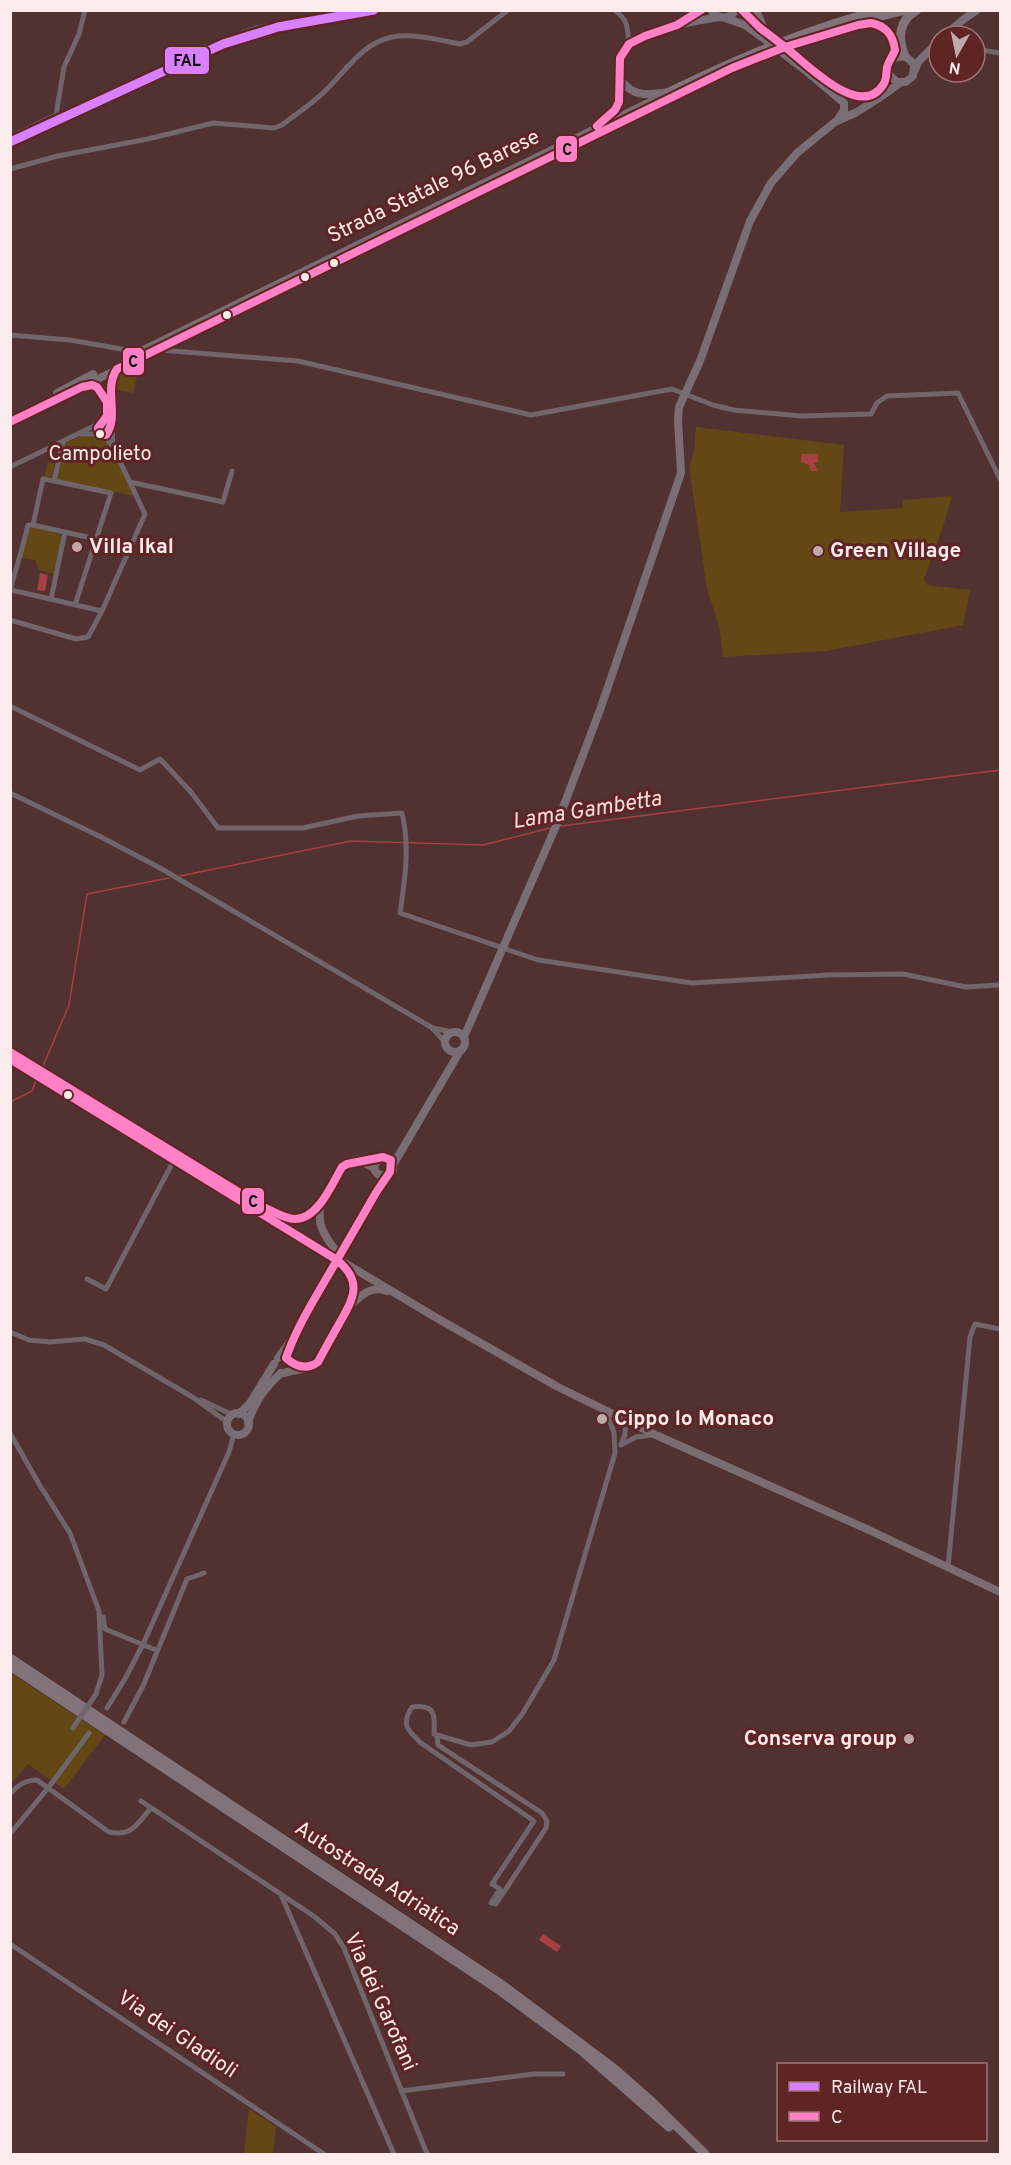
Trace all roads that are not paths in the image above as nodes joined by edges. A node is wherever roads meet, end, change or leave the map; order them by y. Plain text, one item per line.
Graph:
1 (85, 10) edge
2 (350, 10) edge
3 (508, 10) edge
4 (614, 10) edge
5 (689, 10) edge
6 (702, 10) edge
7 (711, 10) edge
8 (736, 10) edge
9 (742, 10) edge
10 (756, 10) edge
11 (881, 10) edge
12 (906, 10) edge
13 (917, 10) edge
14 (977, 10) edge
15 (722, 18) junction
16 (958, 24) edge
17 (677, 26) junction
18 (762, 33) junction
19 (819, 34) junction
20 (629, 44) junction
21 (202, 48) dead end
22 (927, 53) edge
23 (924, 56) junction
24 (908, 57) junction
25 (893, 58) junction
26 (807, 68) junction
27 (915, 70) junction
28 (888, 74) junction
29 (619, 78) junction
30 (900, 83) junction
31 (669, 92) junction
32 (832, 92) junction
33 (879, 98) junction
34 (835, 122) junction
35 (592, 130) junction
36 (10, 137) edge
37 (10, 169) edge
38 (10, 335) edge
39 (158, 350) junction
40 (133, 355) junction
41 (117, 369) junction
42 (82, 387) junction
43 (685, 393) junction
44 (10, 416) edge
45 (10, 422) edge
46 (102, 423) junction
47 (110, 429) junction
48 (79, 434) junction
49 (103, 435) junction
50 (63, 442) junction
51 (113, 447) junction
52 (10, 467) edge
53 (231, 471) dead end
54 (1000, 479) edge
55 (54, 481) junction
56 (130, 482) junction
57 (33, 525) junction
58 (65, 532) junction
59 (96, 539) junction
60 (11, 591) edge
61 (51, 599) junction
62 (75, 605) junction
63 (102, 611) junction
64 (10, 620) edge
65 (10, 706) edge
66 (10, 793) edge
67 (503, 948) junction
68 (1000, 985) edge
69 (471, 1018) junction
70 (431, 1027) junction
71 (454, 1032) junction
72 (464, 1037) junction
73 (446, 1045) junction
74 (460, 1051) junction
75 (10, 1052) edge
76 (10, 1059) edge
77 (448, 1070) junction
78 (406, 1143) junction
79 (174, 1160) junction
80 (378, 1163) junction
81 (393, 1165) junction
82 (388, 1175) junction
83 (374, 1198) junction
84 (321, 1200) junction
85 (263, 1207) junction
86 (333, 1252) junction
87 (87, 1279) dead end
88 (400, 1296) junction
89 (351, 1305) junction
90 (1000, 1329) edge
91 (10, 1332) edge
92 (282, 1361) junction
93 (304, 1368) junction
94 (283, 1373) junction
95 (194, 1398) junction
96 (593, 1404) junction
97 (603, 1409) junction
98 (236, 1414) junction
99 (626, 1421) junction
100 (227, 1422) junction
101 (248, 1423) junction
102 (10, 1433) edge
103 (234, 1434) junction
104 (658, 1436) junction
105 (616, 1437) junction
106 (621, 1445) junction
107 (615, 1453) junction
108 (948, 1567) junction
109 (204, 1573) dead end
110 (1000, 1592) edge
111 (99, 1611) junction
112 (156, 1650) junction
113 (10, 1658) edge
114 (10, 1666) edge
115 (107, 1708) dead end
116 (124, 1722) dead end
117 (73, 1728) dead end
118 (89, 1733) dead end
119 (437, 1736) junction
120 (10, 1794) edge
121 (141, 1801) dead end
122 (151, 1808) junction
123 (10, 1834) edge
124 (281, 1895) junction
125 (10, 1944) edge
126 (563, 2074) dead end
127 (401, 2091) junction
128 (324, 2154) edge
129 (394, 2154) edge
130 (427, 2154) edge
131 (697, 2154) edge
132 (705, 2154) edge

1 - 36 street
2 - 21 street
3 - 37 street
4 - 20 street
5 - 17 main road
6 - 17 main road
7 - 15 main road
8 - 15 main road
9 - 18 main road
10 - 18 main road
11 - 31 highway, Strada Statale 96 Barese
12 - 19 highway, Strada Statale 96 Barese
13 - 24 highway
14 - 16 main road
15 - 17 main road
15 - 18 main road
17 - 20 main road
18 - 26 main road, bridge
19 - 25 main road
19 - 39 main road, Strada Statale 96 Barese
20 - 29 main road
22 - 23 main road
23 - 24 main road
23 - 27 main road
24 - 25 main road
24 - 27 main road
25 - 28 main road
26 - 28 main road
26 - 32 main road
27 - 30 main road
28 - 30 main road
29 - 31 main road
29 - 35 main road
30 - 33 main road
31 - 35 main road, Strada Statale 96 Barese
32 - 33 main road
32 - 34 main road
33 - 34 main road
34 - 43 main road
35 - 40 main road, Strada Statale 96 Barese
38 - 40 street
39 - 41 main road, Strada Statale 96 Barese
39 - 43 street
40 - 44 main road, Strada Statale 96 Barese
41 - 42 main road, Strada Statale 96 Barese
41 - 47 street
42 - 45 main road, Strada Statale 96 Barese
42 - 46 street
43 - 54 street
43 - 67 main road
46 - 47 street
46 - 48 street
46 - 49 street
47 - 49 street
47 - 51 street
48 - 49 street
48 - 50 street
49 - 51 street
50 - 52 street
50 - 55 street
51 - 56 street
53 - 56 street
55 - 57 street
55 - 59 street
56 - 63 street
57 - 58 street
57 - 60 street
58 - 59 street
58 - 61 street
59 - 62 street
60 - 61 street
61 - 62 street
62 - 63 street
63 - 64 street
65 - 67 street
66 - 70 street
67 - 68 street
67 - 69 main road
69 - 71 main road
69 - 72 main road
70 - 71 street
70 - 73 street
71 - 72 main road
71 - 73 main road
72 - 74 main road
73 - 74 main road
73 - 77 main road
74 - 77 main road
75 - 85 main road
76 - 79 main road
77 - 78 main road
78 - 80 main road
78 - 81 main road
79 - 86 main road
79 - 87 street
80 - 81 main road
80 - 82 main road
80 - 83 main road
80 - 84 main road
81 - 82 main road
82 - 83 main road
83 - 92 main road, bridge
84 - 85 main road
84 - 86 main road
85 - 86 main road
86 - 88 main road
86 - 89 main road
86 - 96 main road
88 - 89 main road
88 - 96 main road
89 - 93 main road
90 - 108 street
91 - 95 street
92 - 93 main road
92 - 94 main road
92 - 94 main road
92 - 98 main road
93 - 94 main road
94 - 101 main road
95 - 98 street
95 - 100 street
96 - 97 main road
97 - 99 main road
97 - 105 street
98 - 100 main road
98 - 101 main road
99 - 104 main road
99 - 105 street
99 - 106 street
100 - 103 main road
101 - 103 main road
102 - 111 street
103 - 115 street
104 - 106 street
104 - 108 main road
105 - 107 street
106 - 107 street
107 - 119 street
108 - 110 main road
109 - 112 street
111 - 112 street
111 - 117 street, bridge
112 - 116 street
113 - 132 highway, Autostrada Adriatica
114 - 131 highway, Autostrada Adriatica
118 - 123 street, bridge
119 - 119 street
120 - 122 street
121 - 122 street, Via dei Garofani
122 - 124 street, Via dei Garofani
124 - 127 street, Via dei Garofani
124 - 129 street
125 - 128 street, Via dei Gladioli
126 - 127 street
127 - 130 street, Via dei Garofani

